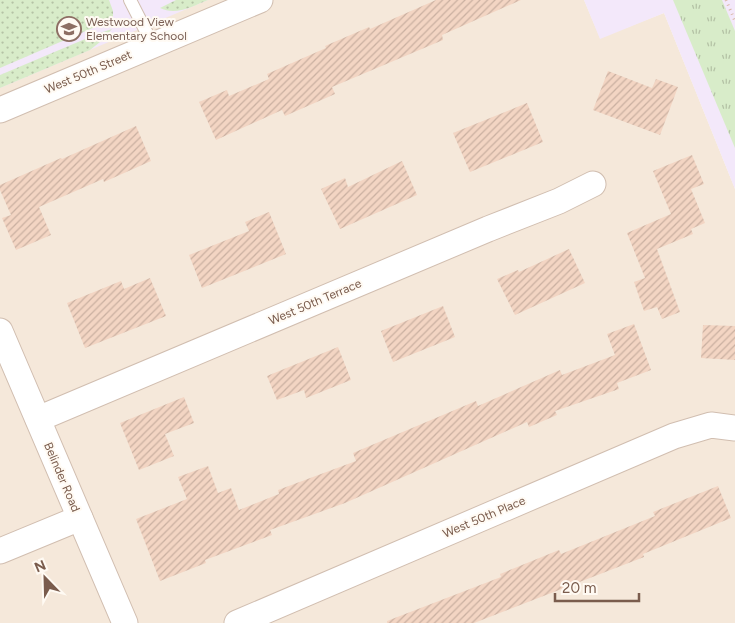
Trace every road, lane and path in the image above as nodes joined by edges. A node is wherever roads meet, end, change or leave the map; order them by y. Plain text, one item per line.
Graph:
1 (130, 0) edge
2 (260, 0) edge
3 (726, 0) edge
4 (735, 21) edge
5 (153, 45) junction
6 (0, 110) edge
7 (593, 184) dead end
8 (0, 331) edge
9 (38, 420) junction
10 (735, 428) edge
11 (80, 518) junction
12 (0, 551) edge
13 (125, 623) edge
14 (237, 623) edge

1 - 5 lane
2 - 5 street, West 50th Street
3 - 4 path
5 - 6 street, West 50th Street
7 - 9 street, West 50th Terrace
8 - 9 street, Belinder Road
9 - 11 street, Belinder Road
10 - 14 street, West 50th Place
11 - 12 street
11 - 13 street, Belinder Road

